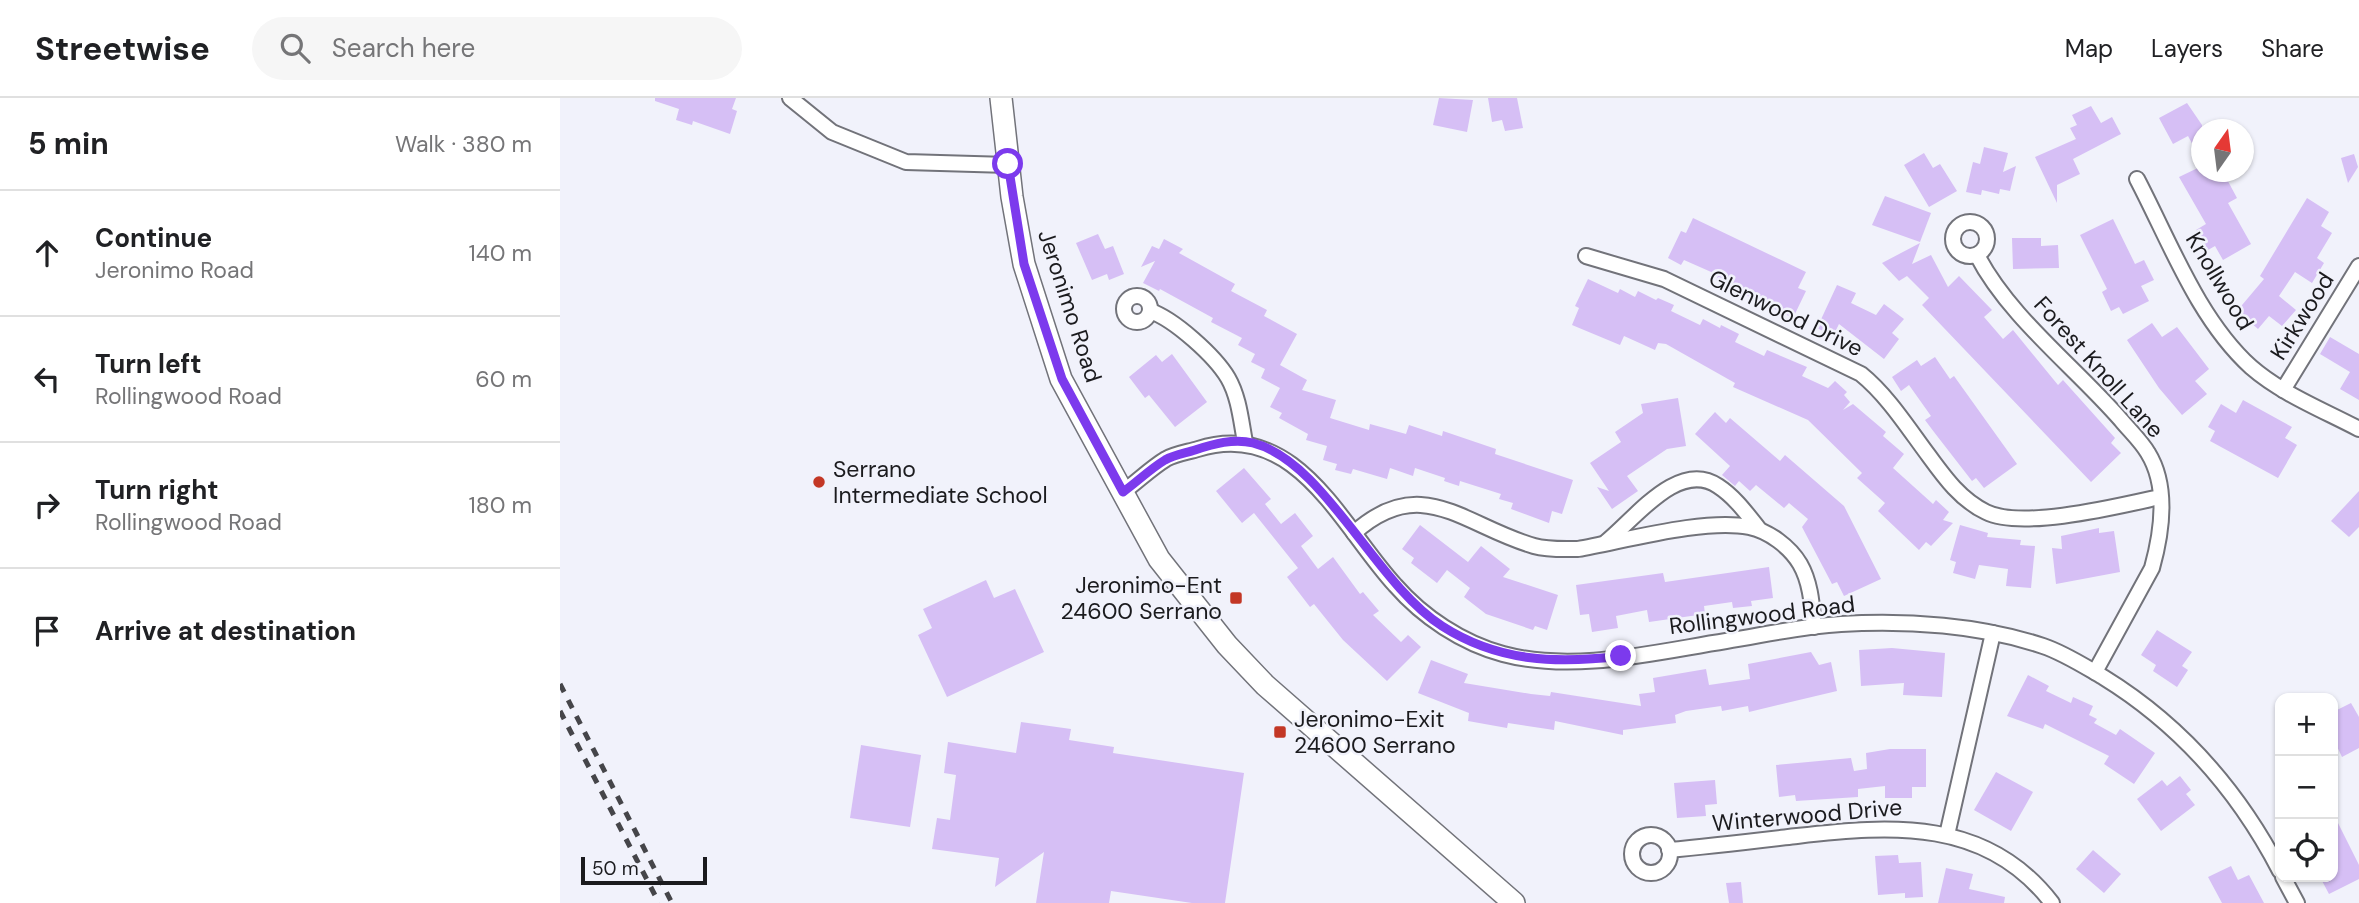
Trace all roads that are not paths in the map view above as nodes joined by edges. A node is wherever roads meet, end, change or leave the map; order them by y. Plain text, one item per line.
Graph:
1 (790, 98) edge
2 (1000, 98) edge
3 (1008, 164) junction
4 (2137, 179) dead end
5 (1977, 255) dead end
6 (1586, 256) dead end
7 (2359, 267) edge
8 (1150, 311) dead end
9 (2283, 390) junction
10 (2359, 429) edge
11 (1245, 442) junction
12 (1123, 492) junction
13 (2160, 497) junction
14 (1760, 530) junction
15 (1354, 533) junction
16 (1603, 545) junction
17 (1814, 627) junction
18 (1993, 633) junction
19 (2095, 672) junction
20 (1947, 835) junction
21 (1669, 850) dead end
22 (2275, 862) edge
23 (2286, 882) edge
24 (1514, 903) edge
25 (2052, 903) edge
26 (2297, 903) edge

1 - 3 street
2 - 3 main road, Jeronimo Road
3 - 12 main road, Jeronimo Road
4 - 9 street, Knollwood
5 - 13 street, Forest Knoll Lane
6 - 13 street, Glenwood Drive
7 - 9 street, Kirkwood
8 - 11 street
9 - 10 street, Knollwood
11 - 12 street, Rollingwood Road
11 - 15 street, Rollingwood Road
12 - 24 main road, Jeronimo Road
13 - 19 street, Forest Knoll Lane
14 - 16 street
14 - 16 street
14 - 17 street
15 - 16 street
15 - 17 street, Rollingwood Road
17 - 18 street, Rollingwood Road
18 - 19 street, Rollingwood Road
18 - 20 street
19 - 22 street, Rollingwood Road
20 - 21 street, Winterwood Drive
20 - 25 street, Winterwood Drive
23 - 26 street

